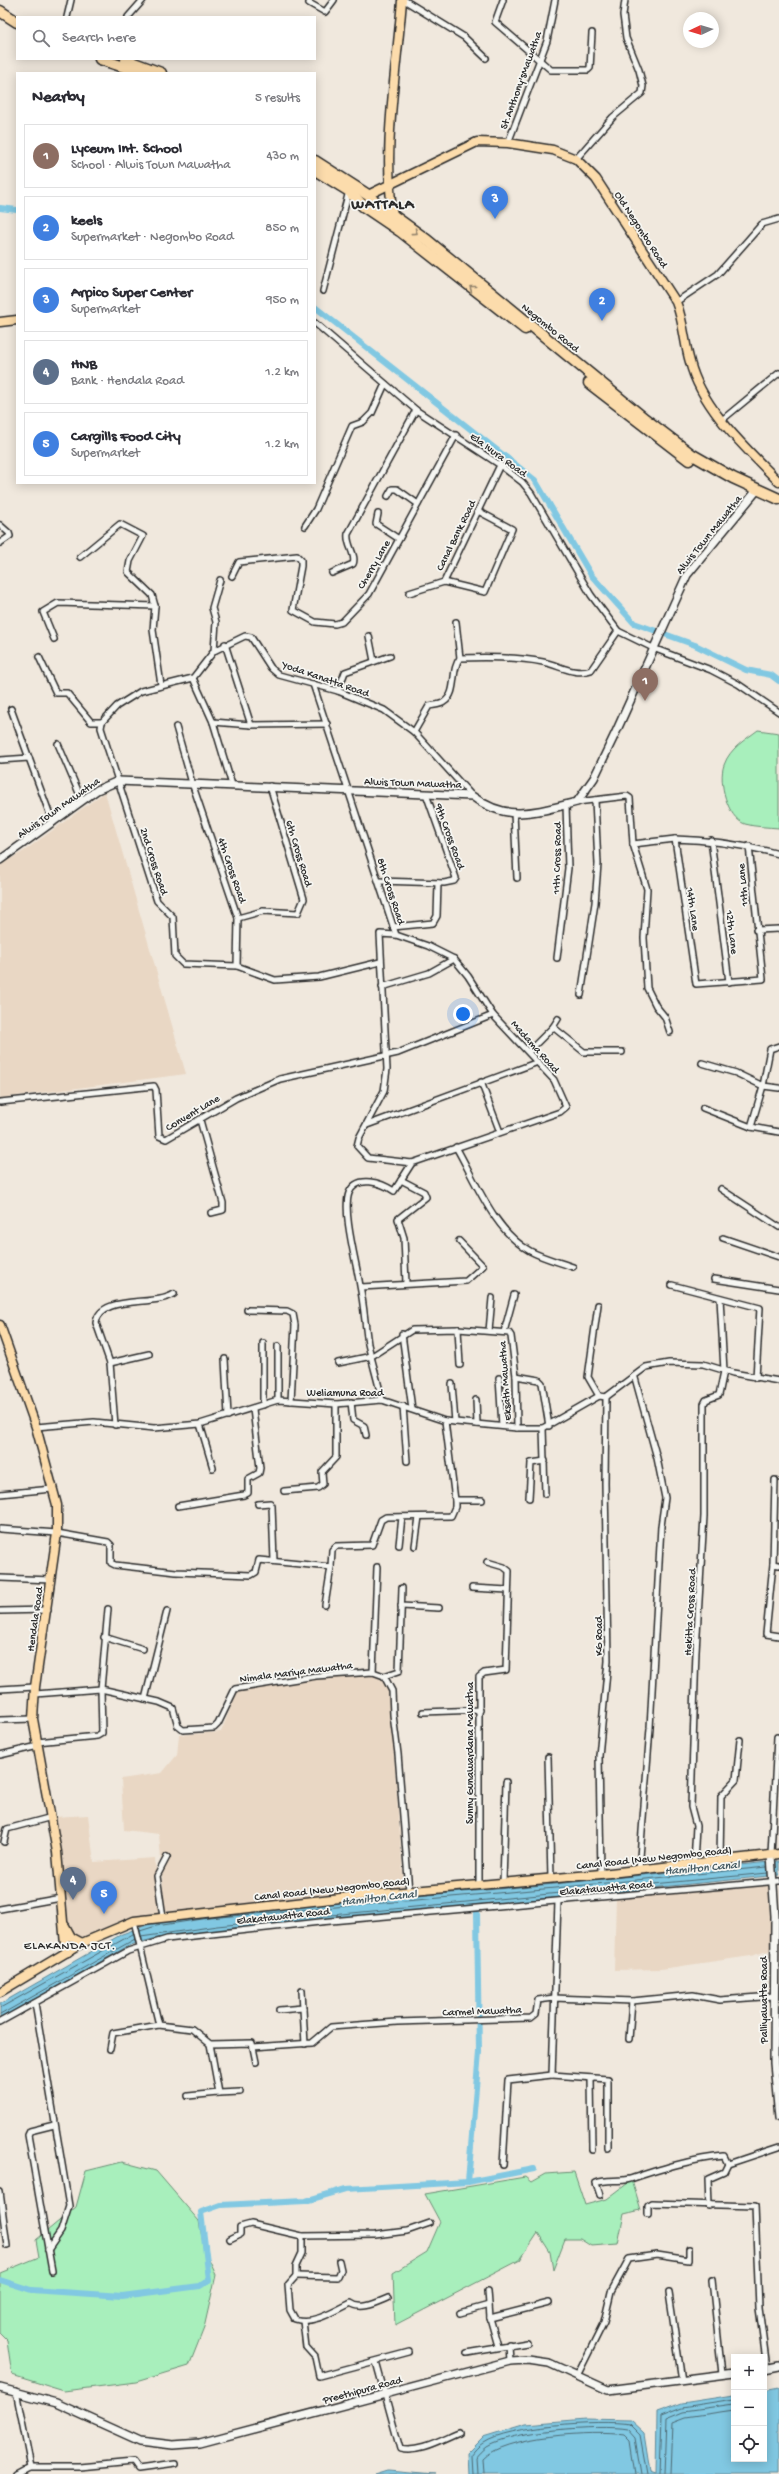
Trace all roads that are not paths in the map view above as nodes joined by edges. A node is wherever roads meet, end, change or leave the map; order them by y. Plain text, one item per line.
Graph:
1 (71, 0) edge
2 (143, 0) edge
3 (334, 0) edge
4 (403, 0) edge
5 (503, 0) edge
6 (555, 0) edge
7 (625, 0) edge
8 (309, 4) dead end
9 (0, 11) edge
10 (68, 16) edge
11 (129, 16) edge
12 (0, 19) edge
13 (16, 21) edge
14 (16, 28) edge
15 (592, 32) dead end
16 (486, 58) dead end
17 (103, 60) edge
18 (127, 60) edge
19 (539, 61) junction
20 (139, 72) edge
21 (158, 72) edge
22 (508, 143) junction
23 (576, 159) junction
24 (316, 162) edge
25 (316, 171) edge
26 (391, 183) junction
27 (349, 191) junction
28 (368, 195) junction
29 (393, 216) junction
30 (779, 219) edge
31 (323, 291) dead end
32 (676, 302) junction
33 (16, 320) edge
34 (0, 322) edge
35 (316, 324) edge
36 (779, 373) edge
37 (385, 384) junction
38 (416, 410) junction
39 (722, 420) junction
40 (456, 435) junction
41 (500, 465) junction
42 (779, 482) edge
43 (756, 492) junction
44 (388, 496) dead end
45 (779, 499) edge
46 (418, 504) junction
47 (779, 505) edge
48 (478, 511) junction
49 (378, 514) dead end
50 (0, 525) edge
51 (305, 526) dead end
52 (399, 539) junction
53 (0, 543) edge
54 (80, 557) dead end
55 (332, 572) dead end
56 (232, 576) dead end
57 (220, 580) dead end
58 (444, 582) junction
59 (409, 593) dead end
60 (155, 606) junction
61 (456, 622) dead end
62 (618, 631) junction
63 (369, 636) dead end
64 (54, 639) dead end
65 (225, 644) junction
66 (655, 646) junction
67 (214, 651) junction
68 (390, 656) dead end
69 (39, 657) dead end
70 (460, 658) junction
71 (374, 661) junction
72 (193, 678) junction
73 (313, 684) junction
74 (161, 685) junction
75 (338, 691) junction
76 (11, 709) dead end
77 (779, 712) edge
78 (102, 722) junction
79 (213, 722) junction
80 (327, 724) junction
81 (251, 725) junction
82 (176, 727) dead end
83 (414, 732) junction
84 (58, 744) dead end
85 (29, 758) junction
86 (0, 760) edge
87 (118, 781) junction
88 (192, 784) junction
89 (232, 785) junction
90 (270, 786) junction
91 (348, 791) junction
92 (426, 794) junction
93 (472, 796) junction
94 (82, 800) junction
95 (595, 800) junction
96 (577, 802) junction
97 (566, 805) junction
98 (514, 814) junction
99 (53, 823) junction
100 (675, 839) junction
101 (711, 840) junction
102 (634, 844) junction
103 (749, 846) junction
104 (779, 854) edge
105 (0, 860) edge
106 (517, 878) dead end
107 (379, 881) junction
108 (438, 883) junction
109 (238, 918) junction
110 (393, 927) junction
111 (779, 929) edge
112 (756, 930) junction
113 (396, 935) junction
114 (557, 958) dead end
115 (454, 959) junction
116 (380, 962) junction
117 (237, 966) junction
118 (729, 982) junction
119 (382, 987) junction
120 (581, 995) dead end
121 (493, 1014) junction
122 (558, 1019) dead end
123 (554, 1027) junction
124 (670, 1032) dead end
125 (779, 1046) edge
126 (529, 1051) junction
127 (622, 1052) dead end
128 (386, 1056) junction
129 (538, 1062) junction
130 (702, 1063) dead end
131 (481, 1082) junction
132 (763, 1086) junction
133 (779, 1088) edge
134 (0, 1102) edge
135 (703, 1108) dead end
136 (200, 1120) junction
137 (367, 1125) junction
138 (751, 1127) junction
139 (500, 1132) junction
140 (779, 1132) edge
141 (456, 1147) junction
142 (412, 1163) junction
143 (401, 1180) junction
144 (721, 1189) dead end
145 (212, 1213) dead end
146 (779, 1227) edge
147 (724, 1238) dead end
148 (459, 1241) dead end
149 (779, 1257) edge
150 (573, 1268) dead end
151 (714, 1279) dead end
152 (406, 1283) junction
153 (672, 1284) dead end
154 (361, 1287) junction
155 (779, 1289) edge
156 (174, 1294) dead end
157 (514, 1295) dead end
158 (492, 1298) dead end
159 (720, 1298) junction
160 (598, 1305) dead end
161 (247, 1310) dead end
162 (0, 1325) edge
163 (458, 1329) junction
164 (489, 1331) junction
165 (504, 1332) junction
166 (402, 1334) junction
167 (263, 1343) dead end
168 (278, 1346) dead end
169 (149, 1354) dead end
170 (372, 1356) junction
171 (225, 1360) dead end
172 (338, 1362) dead end
173 (110, 1363) junction
174 (460, 1365) dead end
175 (724, 1371) junction
176 (516, 1376) junction
177 (499, 1378) dead end
178 (635, 1378) junction
179 (756, 1378) junction
180 (779, 1381) edge
181 (452, 1384) dead end
182 (599, 1396) junction
183 (606, 1397) junction
184 (278, 1400) junction
185 (382, 1400) junction
186 (476, 1400) dead end
187 (291, 1401) junction
188 (351, 1402) junction
189 (263, 1404) junction
190 (336, 1404) junction
191 (403, 1406) junction
192 (253, 1409) junction
193 (412, 1409) junction
194 (228, 1416) junction
195 (444, 1420) junction
196 (455, 1422) junction
197 (200, 1424) junction
198 (477, 1424) junction
199 (115, 1425) junction
200 (502, 1426) junction
201 (549, 1426) junction
202 (36, 1427) junction
203 (517, 1428) junction
204 (542, 1428) junction
205 (366, 1435) dead end
206 (407, 1461) dead end
207 (545, 1461) junction
208 (212, 1468) dead end
209 (775, 1480) dead end
210 (52, 1489) junction
211 (284, 1492) dead end
212 (0, 1494) edge
213 (545, 1494) dead end
214 (529, 1498) dead end
215 (455, 1500) junction
216 (482, 1500) dead end
217 (258, 1504) dead end
218 (178, 1506) dead end
219 (402, 1517) junction
220 (419, 1517) junction
221 (0, 1529) edge
222 (57, 1533) junction
223 (399, 1545) dead end
224 (415, 1546) dead end
225 (274, 1561) junction
226 (487, 1562) dead end
227 (773, 1564) junction
228 (779, 1565) edge
229 (331, 1567) junction
230 (377, 1567) dead end
231 (0, 1578) edge
232 (50, 1580) junction
233 (402, 1588) dead end
234 (472, 1588) dead end
235 (508, 1590) junction
236 (325, 1605) dead end
237 (401, 1606) junction
238 (439, 1608) dead end
239 (108, 1609) dead end
240 (48, 1610) junction
241 (0, 1611) edge
242 (167, 1611) dead end
243 (779, 1636) edge
244 (104, 1637) junction
245 (143, 1649) dead end
246 (373, 1672) junction
247 (384, 1676) junction
248 (0, 1689) edge
249 (101, 1689) junction
250 (35, 1691) junction
251 (145, 1699) junction
252 (480, 1710) junction
253 (423, 1712) dead end
254 (33, 1719) junction
255 (0, 1720) edge
256 (777, 1737) dead end
257 (740, 1740) dead end
258 (37, 1744) junction
259 (0, 1755) edge
260 (548, 1757) dead end
261 (506, 1782) dead end
262 (52, 1817) junction
263 (4, 1842) dead end
264 (775, 1855) edge
265 (167, 1857) dead end
266 (720, 1861) junction
267 (694, 1864) junction
268 (639, 1870) junction
269 (601, 1874) junction
270 (551, 1878) junction
271 (775, 1882) edge
272 (504, 1883) junction
273 (479, 1885) junction
274 (409, 1891) junction
275 (61, 1898) junction
276 (558, 1902) junction
277 (0, 1909) edge
278 (163, 1917) junction
279 (777, 1917) edge
280 (64, 1924) junction
281 (135, 1924) junction
282 (82, 1944) junction
283 (140, 1946) junction
284 (68, 1952) junction
285 (302, 1991) dead end
286 (0, 1992) edge
287 (774, 1996) junction
288 (554, 1998) junction
289 (632, 2001) junction
290 (35, 2003) junction
291 (303, 2008) junction
292 (279, 2010) dead end
293 (0, 2022) edge
294 (159, 2025) junction
295 (629, 2039) dead end
296 (210, 2044) junction
297 (305, 2044) junction
298 (253, 2047) junction
299 (110, 2049) dead end
300 (256, 2062) dead end
301 (552, 2075) junction
302 (591, 2078) junction
303 (240, 2092) dead end
304 (220, 2093) junction
305 (188, 2096) dead end
306 (779, 2118) edge
307 (54, 2126) junction
308 (779, 2147) edge
309 (608, 2148) dead end
310 (592, 2150) dead end
311 (503, 2164) dead end
312 (728, 2164) junction
313 (0, 2192) edge
314 (600, 2195) dead end
315 (709, 2206) junction
316 (648, 2214) dead end
317 (430, 2223) dead end
318 (302, 2236) junction
319 (230, 2239) dead end
320 (7, 2246) dead end
321 (689, 2249) dead end
322 (48, 2250) junction
323 (339, 2261) dead end
324 (52, 2270) dead end
325 (296, 2276) junction
326 (712, 2280) dead end
327 (488, 2291) dead end
328 (669, 2293) dead end
329 (388, 2298) dead end
330 (549, 2303) dead end
331 (489, 2305) junction
332 (460, 2313) dead end
333 (490, 2318) junction
334 (303, 2321) junction
335 (527, 2343) dead end
336 (509, 2345) junction
337 (498, 2346) junction
338 (409, 2352) dead end
339 (467, 2353) dead end
340 (764, 2354) edge
341 (510, 2360) junction
342 (376, 2362) junction
343 (779, 2366) edge
344 (767, 2368) edge
345 (731, 2374) edge
346 (722, 2375) junction
347 (577, 2376) junction
348 (682, 2381) junction
349 (0, 2388) edge
350 (16, 2391) junction
351 (385, 2394) junction
352 (459, 2433) dead end
353 (175, 2464) dead end
354 (31, 2467) junction
355 (18, 2474) edge

1 - 10 street
2 - 11 street
3 - 8 street
4 - 16 street
4 - 26 main road
5 - 19 street
6 - 19 street, St.Anthony'sMawatha
7 - 23 street
9 - 13 highway
12 - 14 highway
15 - 19 street
17 - 20 highway
18 - 21 highway
19 - 22 street, St.Anthony'sMawatha
22 - 23 main road, Old Negombo Road
22 - 26 main road, Old Negombo Road
23 - 32 main road, Old Negombo Road
24 - 28 highway, Negombo Road
25 - 27 highway, Negombo Road
26 - 28 main road, Old Negombo Road
26 - 29 main road
27 - 31 street
43 -> 27 highway, Negombo Road
28 - 29 highway, Negombo Road
29 -> 43 highway, Negombo Road
30 - 32 street
32 - 39 main road, Old Negombo Road
33 - 34 main road
35 - 37 street, Ela Ivura Road
36 - 39 street
37 - 38 street, Ela Ivura Road
37 - 51 street
38 - 40 street, Ela Ivura Road
38 - 55 street
39 - 42 main road, Old Negombo Road
40 - 41 street, Ela Ivura Road
40 - 46 street, Cherry Lane
41 - 48 street, Canal Bank Road
41 - 62 street, Ela Ivura Road
43 - 45 highway, Negombo Road
43 - 47 highway, Negombo Road
43 - 66 street, Alwis Town Mawatha
44 - 46 street
46 - 52 street, Cherry Lane
48 - 58 street, Canal Bank Road
48 - 58 street
49 - 52 street
50 - 53 street
52 - 56 street, Cherry Lane
54 - 60 street
57 - 67 street
58 - 59 street, Canal Bank Road
60 - 64 street
60 - 74 street
61 - 70 street
62 - 66 street, Ela Ivura Road
62 - 70 street
63 - 71 street
65 - 67 street, Yoda Kanatta Road
65 - 73 street, Yoda Kanatta Road
65 - 81 street
66 - 77 street, Ela Ivura Road
66 - 96 street, Alwis Town Mawatha
67 - 72 street, Yoda Kanatta Road
68 - 71 street
69 - 78 street
70 - 83 street
71 - 75 street
72 - 74 street
72 - 79 street
73 - 75 street, Yoda Kanatta Road
73 - 80 street, 8th Cross Road
74 - 78 street
75 - 83 street, Yoda Kanatta Road
76 - 85 street
78 - 87 street
79 - 81 street
79 - 89 street
80 - 81 street
80 - 91 street, 8th Cross Road
82 - 88 street, 4th Cross Road
83 - 93 street, Yoda Kanatta Road
84 - 94 street
85 - 86 street
85 - 99 street
87 - 88 street, Alwis Town Mawatha
87 - 94 street, Alwis Town Mawatha
87 - 117 street, 2nd Cross Road
88 - 89 street, Alwis Town Mawatha
88 - 109 street, 4th Cross Road
89 - 90 street, Alwis Town Mawatha
90 - 91 street, Alwis Town Mawatha
90 - 109 street, 6th Cross Road
91 - 92 street, Alwis Town Mawatha
91 - 107 street, 8th Cross Road
92 - 93 street, Alwis Town Mawatha
92 - 108 street, 9th Cross Road
93 - 98 street, Alwis Town Mawatha
94 - 99 street, Alwis Town Mawatha
95 - 96 street
95 - 102 street
95 - 120 street
96 - 97 street, Alwis Town Mawatha
97 - 98 street, Alwis Town Mawatha
97 - 114 street, 11th Cross Road
98 - 106 street
99 - 105 street, Alwis Town Mawatha
100 - 101 street
100 - 102 street
100 - 118 street, 14th Lane
101 - 103 street
101 - 118 street, 12th Lane
102 - 124 street
103 - 104 street
103 - 112 street, 11th Lane
107 - 108 street, 9th Cross Road
107 - 110 street, 8th Cross Road
108 - 110 street
109 - 117 street, 4th Cross Road
110 - 113 street, 8th Cross Road
111 - 112 street
112 - 118 street
113 - 115 street, Madama Road
113 - 116 street, 8th Cross Road
115 - 119 street
115 - 121 street, Madama Road
116 - 117 street
116 - 119 street, 8th Cross Road
119 - 128 street, 8th Cross Road
121 - 126 street, Madama Road
121 - 128 street, Convent Lane
122 - 123 street
123 - 126 street
123 - 127 street
125 - 132 street
126 - 129 street, Madama Road
128 - 136 street, Convent Lane
128 - 137 street, 8th Cross Road
129 - 131 street
129 - 139 street, Madama Road
130 - 132 street
131 - 137 street
131 - 139 street
132 - 133 street
132 - 138 street
134 - 136 street, Convent Lane
135 - 138 street
136 - 145 street
137 - 142 street, 8th Cross Road
138 - 140 street
139 - 141 street, Madama Road
141 - 142 street, Madama Road
141 - 150 street
142 - 143 street
143 - 152 street
143 - 154 street
144 - 146 street
147 - 149 street
148 - 152 street
151 - 155 street
152 - 154 street
153 - 159 street
154 - 170 street
156 - 173 street
157 - 165 street
158 - 164 street
159 - 175 street
159 - 179 street
160 - 182 street
161 - 187 street
162 - 202 main road, Hendala Road
163 - 164 street, Eksath Mawatha
163 - 166 street, Eksath Mawatha
163 - 174 street
164 - 165 street, Eksath Mawatha
165 - 176 street, Eksath Mawatha
166 - 170 street, Eksath Mawatha
166 - 193 street
167 - 189 street
168 - 184 street
169 - 173 street
170 - 172 street
170 - 185 street
171 - 194 street
173 - 199 street
175 - 178 street
175 - 179 street
175 - 267 street, Hekitta Cross Road
176 - 201 street
176 - 203 street, Eksath Mawatha
177 - 200 street
178 - 183 street
178 - 268 street
179 - 180 street
181 - 196 street
182 - 183 street
182 - 201 street, Weliamuna Road
183 - 269 street, KG Road
184 - 187 street, Weliamuna Road
184 - 189 street, Weliamuna Road
185 - 188 street, Weliamuna Road
185 - 191 street, Weliamuna Road
186 - 198 street
187 - 190 street, Weliamuna Road
188 - 190 street, Weliamuna Road
188 - 205 street
189 - 192 street, Weliamuna Road
190 - 211 street
191 - 193 street, Weliamuna Road
191 - 206 street
192 - 194 street, Weliamuna Road
192 - 218 street
193 - 195 street, Weliamuna Road
194 - 197 street, Weliamuna Road
195 - 196 street, Weliamuna Road
195 - 215 street
196 - 198 street, Weliamuna Road
197 - 199 street, Weliamuna Road
197 - 208 street
198 - 200 street, Weliamuna Road
199 - 202 street, Weliamuna Road
200 - 203 street, Weliamuna Road
201 - 204 street, Weliamuna Road
202 - 210 main road, Hendala Road
203 - 204 street, Weliamuna Road
204 - 207 street
207 - 213 street
207 - 214 street
209 - 227 street
210 - 212 street
210 - 222 main road, Hendala Road
215 - 216 street
215 - 220 street
217 - 225 street
219 - 220 street
219 - 223 street
219 - 229 street
220 - 224 street
221 - 222 street
222 - 225 street
222 - 232 main road, Hendala Road
225 - 229 street
226 - 235 street, Sunny Gunawardana Mawatha
227 - 228 street
227 - 243 street
229 - 236 street
230 - 246 street
231 - 232 street
232 - 240 main road, Hendala Road
233 - 237 street
234 - 235 street
235 - 252 street, Sunny Gunawardana Mawatha
237 - 238 street
237 - 247 street
239 - 244 street
240 - 241 street
240 - 250 main road, Hendala Road
242 - 251 street
244 - 245 street
244 - 249 street
246 - 247 street, Nimala Mariya Mawatha
246 - 251 street, Nimala Mariya Mawatha
247 - 274 street
248 - 250 street, Nimala Mariya Mawatha
249 - 250 street, Nimala Mariya Mawatha
249 - 251 street, Nimala Mariya Mawatha
249 - 258 street
250 - 254 main road, Hendala Road
252 - 253 street
252 - 273 street, Sunny Gunawardana Mawatha
254 - 255 street
254 - 258 main road, Hendala Road
256 - 264 street
257 - 266 street
258 - 259 street
258 - 262 main road, Hendala Road
260 - 270 street
261 - 272 street
262 - 263 street
262 - 275 main road, Hendala Road
264 - 266 main road, Canal Road (New Negombo Road)
264 - 271 street, Palliyawatte Road
265 - 278 street
266 - 267 main road, Canal Road (New Negombo Road)
267 - 268 main road, Canal Road (New Negombo Road)
268 - 269 main road, Canal Road (New Negombo Road)
269 - 270 main road, Canal Road (New Negombo Road)
270 - 272 main road, Canal Road (New Negombo Road)
271 - 276 street, Elakatawatta Road
271 - 279 street, Palliyawatte Road
272 - 273 main road, Canal Road (New Negombo Road)
273 - 274 main road, Canal Road (New Negombo Road)
274 - 278 main road, Canal Road (New Negombo Road)
275 - 277 street
275 - 280 main road, Hendala Road
276 - 283 street, Elakatawatta Road
276 - 288 street
278 - 281 main road, Canal Road (New Negombo Road)
279 - 287 street, Palliyawatte Road
280 - 282 main road, Hendala Road
280 - 284 main road, Hendala Road
281 - 282 main road, Canal Road (New Negombo Road)
281 - 283 street
282 - 284 main road, Canal Road (New Negombo Road)
283 - 290 street, Elakatawatta Road
283 - 294 street
284 - 286 main road, Canal Road (New Negombo Road)
285 - 291 street
287 - 289 street, Carmel Mawatha
287 - 306 street, Palliyawatte Road
288 - 289 street, Carmel Mawatha
288 - 297 street, Carmel Mawatha
288 - 301 street
289 - 295 street
290 - 293 street, Elakatawatta Road
290 - 307 street
291 - 292 street
291 - 297 street
294 - 296 street
294 - 299 street
296 - 298 street, Carmel Mawatha
296 - 304 street
297 - 298 street, Carmel Mawatha
298 - 300 street
301 - 302 street
301 - 311 street
302 - 309 street
302 - 310 street
303 - 304 street
304 - 305 street
307 - 322 street
307 - 322 street
308 - 312 street
312 - 314 street
312 - 315 street
313 - 320 street
315 - 316 street
315 - 340 street
317 - 318 street
318 - 319 street
318 - 325 street
321 - 347 street
322 - 324 street
323 - 325 street
325 - 334 street
326 - 346 street
327 - 331 street
328 - 348 street
329 - 334 street
330 - 333 street
331 - 332 street
331 - 333 street
333 - 337 street
334 - 342 street
335 - 336 street
336 - 337 street
336 - 341 street
337 - 339 street
338 - 342 street
341 - 347 street, Preethipura Road
341 - 351 street, Preethipura Road
342 - 351 street
343 - 344 street
345 - 346 street, Preethipura Road
346 - 348 street, Preethipura Road
347 - 348 street, Preethipura Road
349 - 350 street, Preethipura Road
350 - 351 street, Preethipura Road
350 - 354 street
351 - 352 street
353 - 354 street
354 - 355 street

